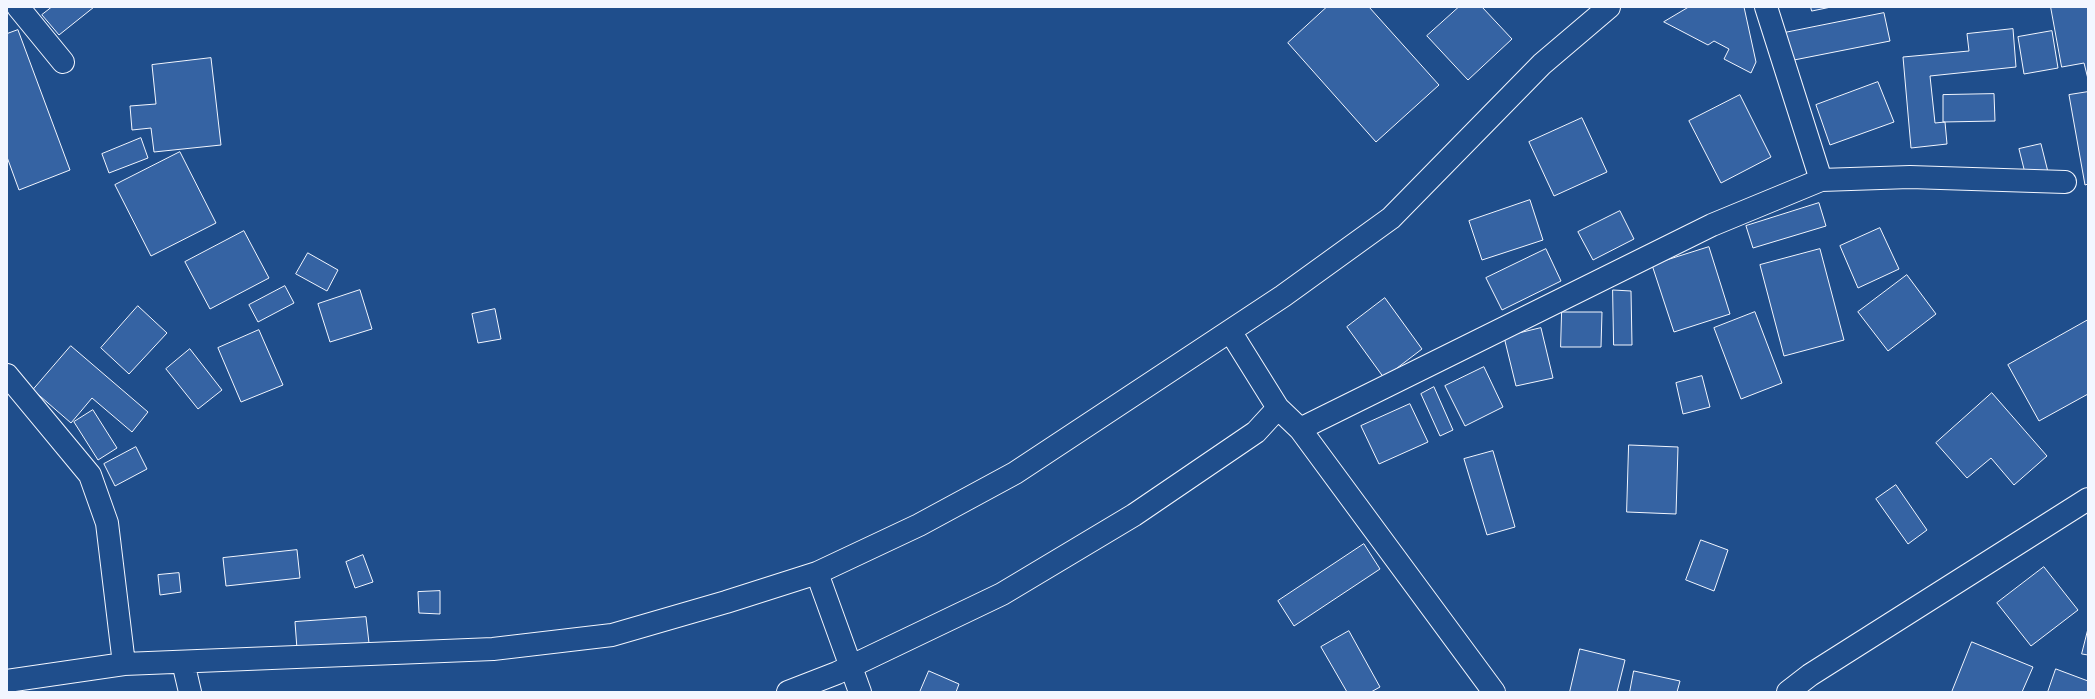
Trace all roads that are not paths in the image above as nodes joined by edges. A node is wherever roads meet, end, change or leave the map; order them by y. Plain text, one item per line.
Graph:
1 (18, 7) edge
2 (1609, 7) edge
3 (1766, 7) edge
4 (63, 62) dead end
5 (1821, 180) junction
6 (2065, 182) dead end
7 (1230, 331) junction
8 (7, 375) edge
9 (1278, 408) junction
10 (1300, 429) junction
11 (2088, 499) edge
12 (817, 573) junction
13 (183, 662) junction
14 (124, 664) junction
15 (851, 666) junction
16 (7, 681) edge
17 (190, 692) edge
18 (788, 692) edge
19 (860, 692) edge
20 (1494, 692) edge
21 (1788, 692) edge

1 - 4 street
2 - 7 street
3 - 5 street
5 - 6 street
5 - 10 street
7 - 9 street
7 - 12 street
8 - 14 street
9 - 10 street
9 - 15 street
10 - 20 street
11 - 21 street
12 - 13 street
12 - 15 street
13 - 14 street
13 - 17 street
14 - 16 street
15 - 18 street
15 - 19 street

